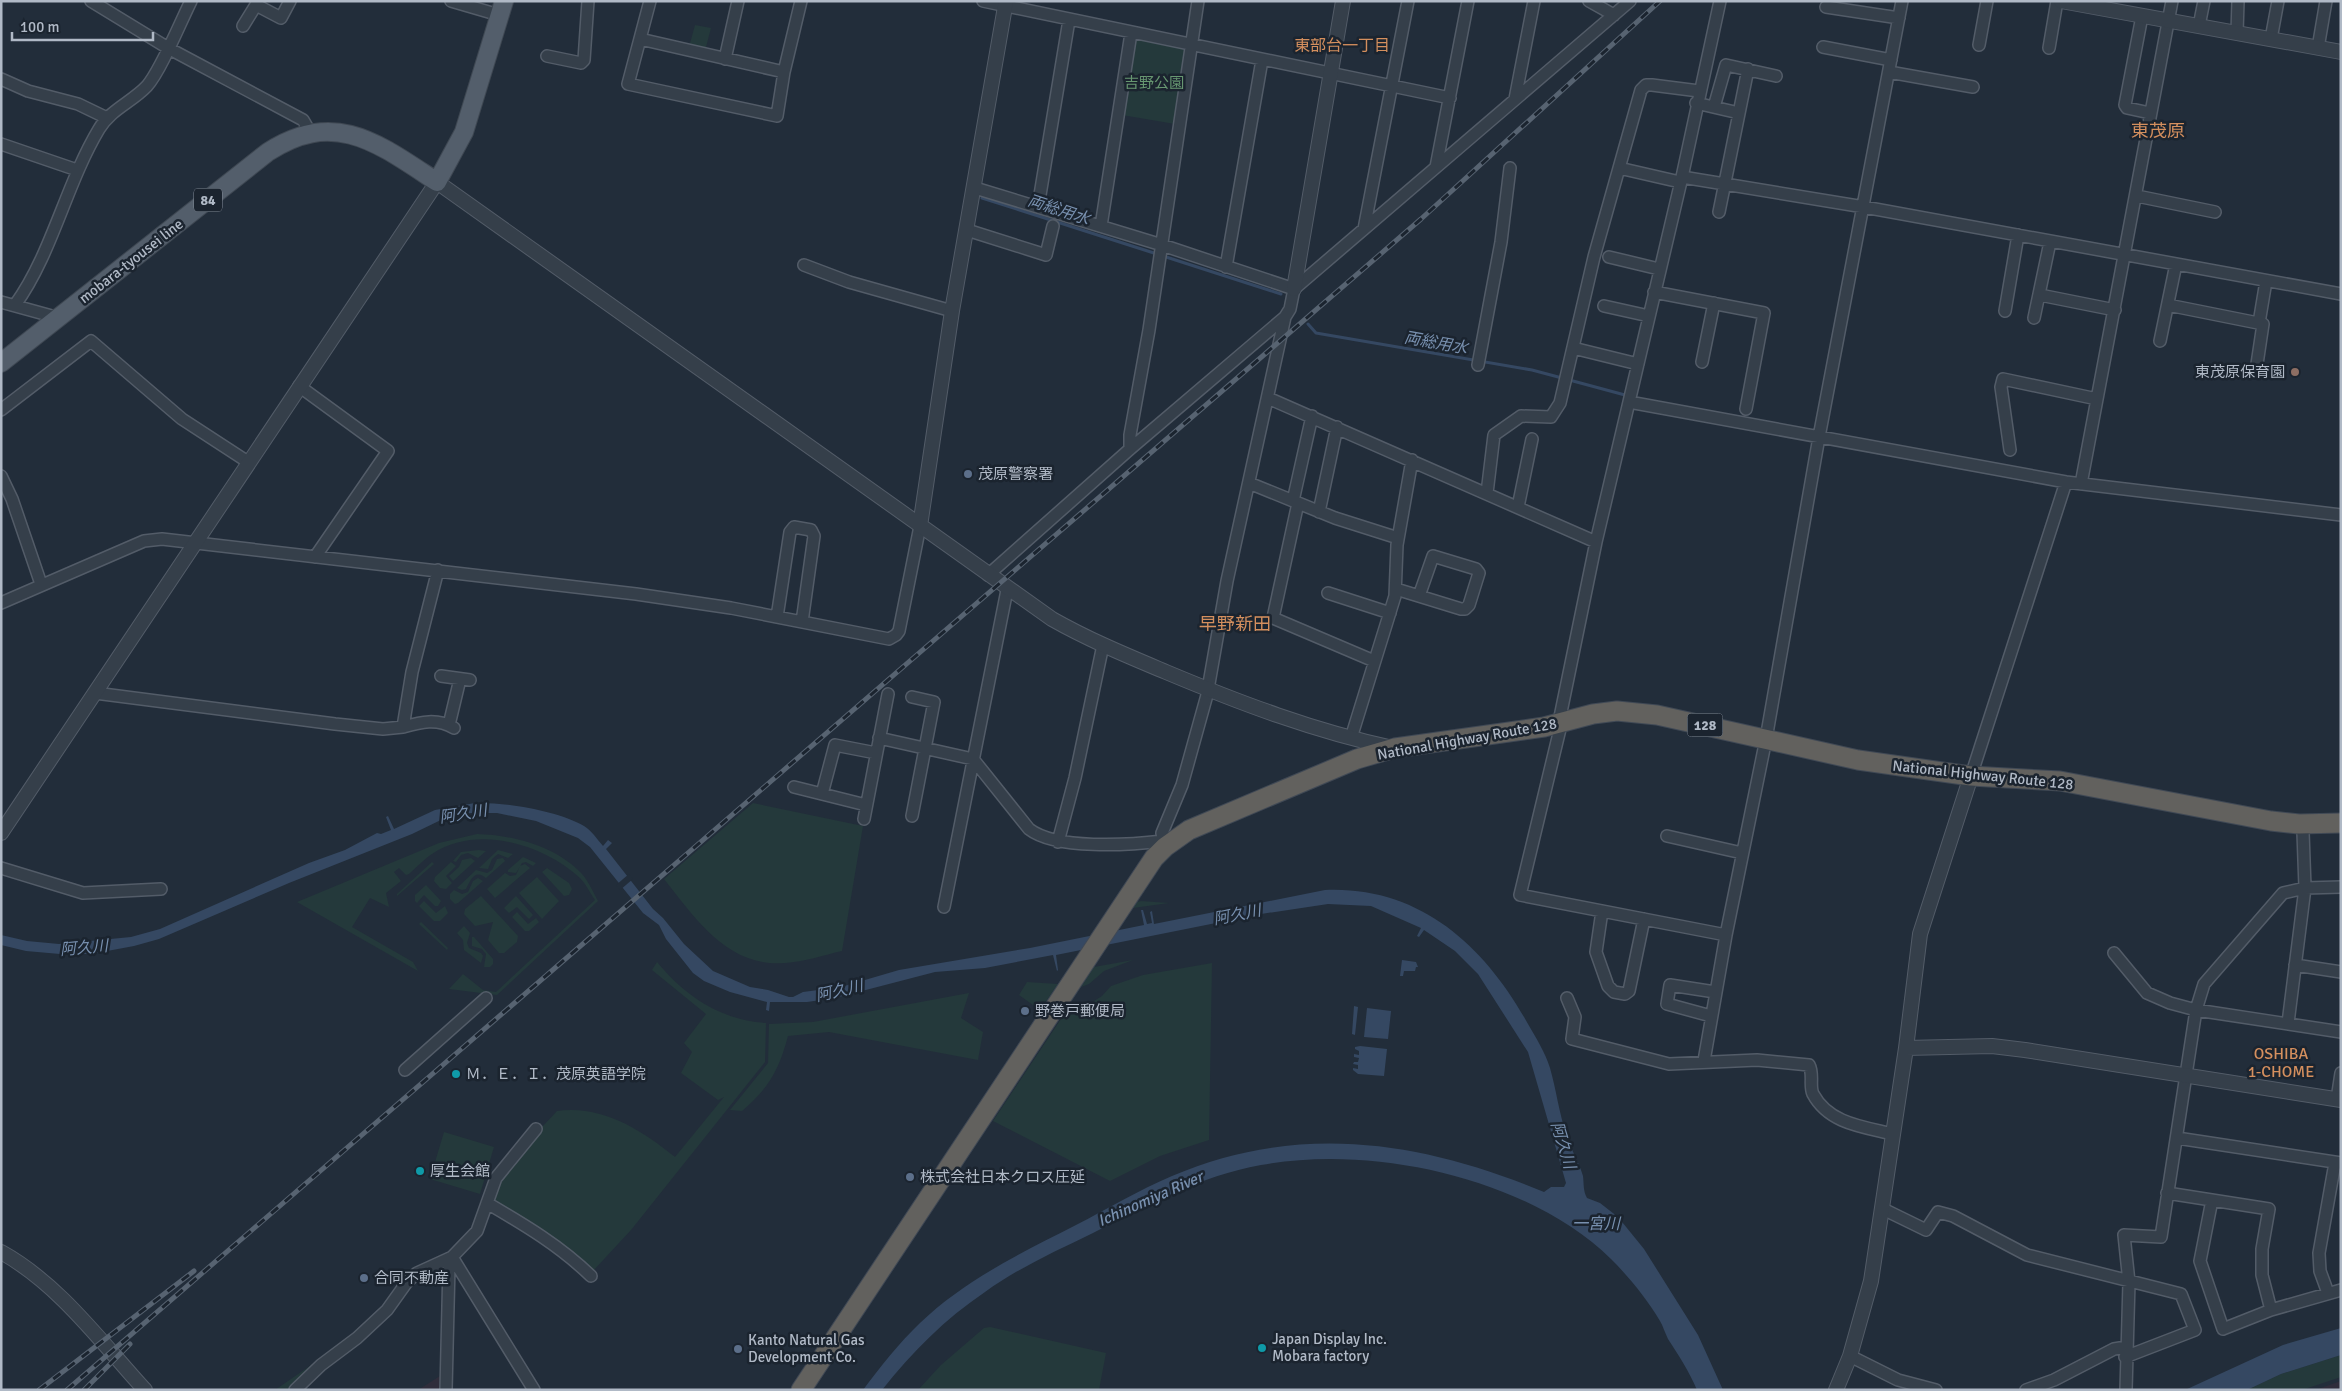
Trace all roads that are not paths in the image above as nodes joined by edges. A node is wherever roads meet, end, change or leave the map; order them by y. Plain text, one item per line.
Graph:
1 (91, 1) edge
2 (191, 1) edge
3 (290, 1) edge
4 (451, 1) edge
5 (588, 1) edge
6 (650, 1) edge
7 (738, 1) edge
8 (802, 1) edge
9 (983, 1) edge
10 (1198, 1) edge
11 (1343, 1) edge
12 (1408, 1) edge
13 (1468, 1) edge
14 (1534, 1) edge
15 (1589, 1) edge
16 (1630, 1) edge
17 (1720, 1) edge
18 (1902, 1) edge
19 (1986, 1) edge
20 (2059, 1) edge
21 (2172, 1) edge
22 (2204, 1) edge
23 (2238, 1) edge
24 (2278, 1) edge
25 (2326, 1) edge
26 (1006, 4) edge
27 (1826, 7) dead end
28 (501, 8) edge
29 (1614, 15) junction
30 (2142, 16) junction
31 (1899, 18) junction
32 (1070, 20) junction
33 (2168, 21) junction
34 (243, 26) dead end
35 (2200, 26) junction
36 (1131, 32) junction
37 (2237, 33) junction
38 (640, 39) junction
39 (2271, 40) junction
40 (1192, 45) junction
41 (1978, 45) dead end
42 (1824, 47) dead end
43 (168, 48) junction
44 (2050, 48) dead end
45 (2318, 48) junction
46 (2341, 52) edge
47 (547, 56) dead end
48 (725, 59) junction
49 (1262, 60) junction
50 (1891, 60) junction
51 (1748, 70) junction
52 (784, 72) junction
53 (1888, 72) junction
54 (1330, 74) junction
55 (1776, 76) dead end
56 (1, 79) edge
57 (1392, 86) junction
58 (1973, 87) dead end
59 (1698, 97) junction
60 (1450, 98) junction
61 (1515, 99) junction
62 (1714, 107) junction
63 (1739, 113) junction
64 (2150, 113) junction
65 (107, 118) junction
66 (310, 132) junction
67 (1, 144) edge
68 (1436, 167) junction
69 (1510, 168) dead end
70 (1620, 168) junction
71 (77, 170) junction
72 (1681, 180) junction
73 (437, 182) junction
74 (1725, 184) junction
75 (975, 188) junction
76 (2137, 196) junction
77 (1038, 207) junction
78 (1864, 207) junction
79 (1719, 212) dead end
80 (2214, 212) dead end
81 (1053, 226) dead end
82 (1101, 226) junction
83 (1364, 229) junction
84 (967, 230) junction
85 (2018, 235) junction
86 (2050, 242) junction
87 (1162, 245) junction
88 (2126, 254) junction
89 (1609, 257) dead end
90 (2176, 264) junction
91 (804, 265) dead end
92 (1226, 267) junction
93 (1660, 269) junction
94 (2266, 281) junction
95 (1294, 289) junction
96 (1654, 292) junction
97 (2341, 294) edge
98 (2040, 295) junction
99 (1, 302) edge
100 (1714, 304) junction
101 (15, 305) junction
102 (1604, 306) dead end
103 (2168, 306) junction
104 (2116, 310) junction
105 (952, 311) junction
106 (2004, 311) dead end
107 (1649, 316) junction
108 (1285, 317) junction
109 (60, 318) junction
110 (2034, 318) dead end
111 (2259, 323) junction
112 (2160, 341) dead end
113 (1573, 348) junction
114 (1478, 362) dead end
115 (1702, 362) dead end
116 (1, 363) edge
117 (1638, 364) junction
118 (2257, 364) dead end
119 (298, 386) junction
120 (1268, 398) junction
121 (2097, 399) junction
122 (1629, 402) junction
123 (1746, 409) dead end
124 (1, 410) edge
125 (1312, 416) junction
126 (1337, 427) junction
127 (1819, 437) junction
128 (1532, 439) dead end
129 (1130, 449) junction
130 (2010, 450) dead end
131 (1412, 460) junction
132 (248, 462) junction
133 (1, 476) edge
134 (2066, 482) junction
135 (1249, 483) junction
136 (2081, 484) junction
137 (1487, 493) junction
138 (1295, 502) junction
139 (1518, 507) junction
140 (1319, 512) junction
141 (2341, 515) edge
142 (920, 526) junction
143 (1398, 538) junction
144 (195, 542) junction
145 (1596, 542) junction
146 (315, 557) junction
147 (438, 570) junction
148 (988, 575) junction
149 (41, 584) junction
150 (1396, 589) junction
151 (1008, 590) junction
152 (1328, 593) dead end
153 (1419, 596) junction
154 (1, 603) edge
155 (1390, 613) junction
156 (777, 617) junction
157 (802, 622) junction
158 (1103, 645) junction
159 (1374, 661) junction
160 (441, 676) dead end
161 (1208, 689) junction
162 (94, 693) junction
163 (888, 694) dead end
164 (912, 696) dead end
165 (1560, 723) junction
166 (402, 727) junction
167 (879, 738) junction
168 (1351, 738) junction
169 (1766, 738) junction
170 (926, 748) junction
171 (1395, 748) junction
172 (876, 753) junction
173 (973, 759) junction
174 (1971, 776) junction
175 (794, 787) dead end
176 (822, 794) junction
177 (866, 805) junction
178 (912, 816) dead end
179 (864, 819) dead end
180 (2341, 823) edge
181 (2300, 824) junction
182 (1, 833) edge
183 (1667, 836) dead end
184 (1058, 842) junction
185 (1164, 844) junction
186 (1742, 853) junction
187 (1, 868) edge
188 (2341, 887) edge
189 (2305, 888) junction
190 (161, 889) dead end
191 (944, 907) dead end
192 (1602, 911) junction
193 (1644, 919) junction
194 (1726, 935) junction
195 (2114, 953) dead end
196 (2296, 965) junction
197 (2341, 972) edge
198 (1715, 992) junction
199 (486, 998) dead end
200 (1567, 998) dead end
201 (2196, 1010) junction
202 (1712, 1016) junction
203 (2288, 1023) junction
204 (2341, 1032) edge
205 (1906, 1048) junction
206 (1704, 1061) junction
207 (405, 1070) dead end
208 (2341, 1073) edge
209 (2188, 1075) junction
210 (2339, 1099) edge
211 (536, 1129) dead end
212 (1893, 1134) junction
213 (2177, 1138) junction
214 (2338, 1163) edge
215 (2167, 1194) junction
216 (2212, 1200) junction
217 (487, 1203) junction
218 (1883, 1209) junction
219 (1, 1252) edge
220 (452, 1257) junction
221 (591, 1276) dead end
222 (2129, 1282) junction
223 (2341, 1290) edge
224 (2328, 1293) junction
225 (2271, 1310) junction
226 (2125, 1352) junction
227 (1850, 1356) junction
228 (145, 1390) edge
229 (295, 1390) edge
230 (446, 1390) edge
231 (534, 1390) edge
232 (801, 1390) edge
233 (1836, 1390) edge
234 (1936, 1390) edge
235 (2026, 1390) edge
236 (2126, 1390) edge

1 - 43 street
2 - 43 street
3 - 34 street
4 - 28 street
5 - 47 street
6 - 38 street
7 - 48 street
8 - 52 street
9 - 26 street
10 - 40 street
11 - 54 street
12 - 57 street
13 - 60 street
14 - 61 street
15 - 29 street
16 - 29 street
17 - 59 street
18 - 31 street
19 - 41 street
20 - 30 street
20 - 44 street
21 - 33 street
22 - 35 street
23 - 37 street
24 - 39 street
25 - 45 street
26 - 32 street
26 - 75 street
27 - 31 street
28 - 73 main road
29 - 61 street
30 - 33 street
30 - 64 street
31 - 50 street
32 - 36 street
32 - 77 street
33 - 35 street
33 - 64 street
35 - 37 street
36 - 40 street
36 - 82 street
37 - 39 street
38 - 48 street
38 - 52 street
39 - 45 street
40 - 49 street
40 - 87 street
42 - 50 street
43 - 65 street
43 - 66 street
45 - 46 street
48 - 52 street
49 - 54 street
49 - 92 street
50 - 53 street
51 - 55 street
51 - 62 street
51 - 63 street
53 - 58 street
53 - 78 street
54 - 57 street
54 - 95 street
56 - 65 street
57 - 60 street
57 - 83 street
59 - 62 street
59 - 70 street
59 - 72 street
60 - 68 street
61 - 68 street
62 - 63 street
63 - 74 street
64 - 76 street
65 - 71 street
66 - 73 main road, mobara-tyousei line / 84
66 - 109 main road, mobara-tyousei line / 84
67 - 71 street
68 - 83 street
69 - 114 street
70 - 72 street
70 - 113 street
71 - 101 street
72 - 74 street
72 - 93 street
73 - 119 street
73 - 142 street
74 - 78 street
74 - 79 street
75 - 77 street
75 - 84 street
76 - 80 street
76 - 88 street
77 - 82 street
78 - 85 street
78 - 127 street
81 - 84 street
82 - 87 street
83 - 95 street
84 - 105 street
85 - 86 street
85 - 106 street
86 - 88 street
86 - 98 street
87 - 92 street
87 - 129 street
88 - 90 street
88 - 104 street
89 - 93 street
90 - 94 street
90 - 103 street
91 - 105 street
92 - 95 street
93 - 96 street
94 - 97 street
94 - 111 street
95 - 108 street
96 - 100 street
96 - 107 street
98 - 104 street
98 - 110 street
99 - 101 street
100 - 115 street
100 - 123 street
101 - 109 street
102 - 107 street
103 - 111 street
103 - 112 street
104 - 121 street
105 - 142 street
107 - 117 street
108 - 120 street
108 - 129 street
109 - 116 main road, mobara-tyousei line / 84
111 - 118 street
113 - 117 street
113 - 137 street
117 - 122 street
119 - 132 street
119 - 146 street
120 - 125 street
120 - 135 street
121 - 130 street
121 - 136 street
122 - 127 street
122 - 145 street
124 - 132 street
125 - 126 street
125 - 138 street
126 - 131 street
126 - 140 street
127 - 134 street
127 - 169 street
128 - 139 street
129 - 148 street
131 - 137 street
131 - 143 street
132 - 144 street
133 - 149 street
134 - 136 street
134 - 174 street
135 - 138 street
135 - 161 street
136 - 141 street
137 - 139 street
138 - 140 street
138 - 159 street
139 - 145 street
140 - 143 street
142 - 148 street
142 - 157 street
143 - 150 street
144 - 146 street
144 - 149 street
144 - 162 street
145 - 165 street
146 - 147 street
147 - 156 street
147 - 166 street
148 - 151 street
149 - 154 street
150 - 153 street
150 - 155 street
151 - 158 street
151 - 173 street
152 - 155 street
153 - 153 street
155 - 159 street
156 - 157 street
156 - 157 street
158 - 161 street
158 - 184 street
159 - 168 street
160 - 166 street
161 - 168 street
161 - 185 street
162 - 166 street
162 - 182 street
163 - 167 street
164 - 170 street
165 - 169 highway, National Highway Route 128 / 128
165 - 171 highway, National Highway Route 128 / 128
165 - 192 street
167 - 170 street
167 - 172 street
168 - 171 street
169 - 174 highway, National Highway Route 128 / 128
169 - 186 street
170 - 173 street
170 - 178 street
171 - 185 highway, National Highway Route 128 / 128
172 - 176 street
172 - 177 street
173 - 184 street
173 - 191 street
174 - 181 highway, National Highway Route 128 / 128
174 - 205 street
175 - 176 street
176 - 177 street
177 - 179 street
180 - 181 highway, National Highway Route 128 / 128
181 - 189 street
183 - 186 street
184 - 185 street
185 - 232 highway, National Highway Route 128 / 128
186 - 194 street
187 - 190 street
188 - 189 street
189 - 196 street
189 - 201 street
192 - 193 street
192 - 193 street
193 - 194 street
194 - 198 street
195 - 201 street
196 - 197 street
196 - 203 street
198 - 202 street
198 - 202 street
199 - 207 street
200 - 206 street
201 - 203 street
201 - 209 street
202 - 206 street
203 - 204 street
205 - 209 street
205 - 212 street
206 - 212 street
208 - 210 street
209 - 210 street
209 - 213 street
211 - 217 street
212 - 218 street
213 - 214 street
213 - 215 street
214 - 224 street
215 - 216 street
215 - 222 street
216 - 225 street
216 - 225 street
217 - 220 street
217 - 221 street
218 - 222 street
218 - 227 street
219 - 228 street
220 - 229 street
220 - 230 street
220 - 231 street
222 - 226 street
222 - 226 street
223 - 224 street
224 - 225 street
226 - 235 street
226 - 236 street
227 - 233 street
227 - 234 street

